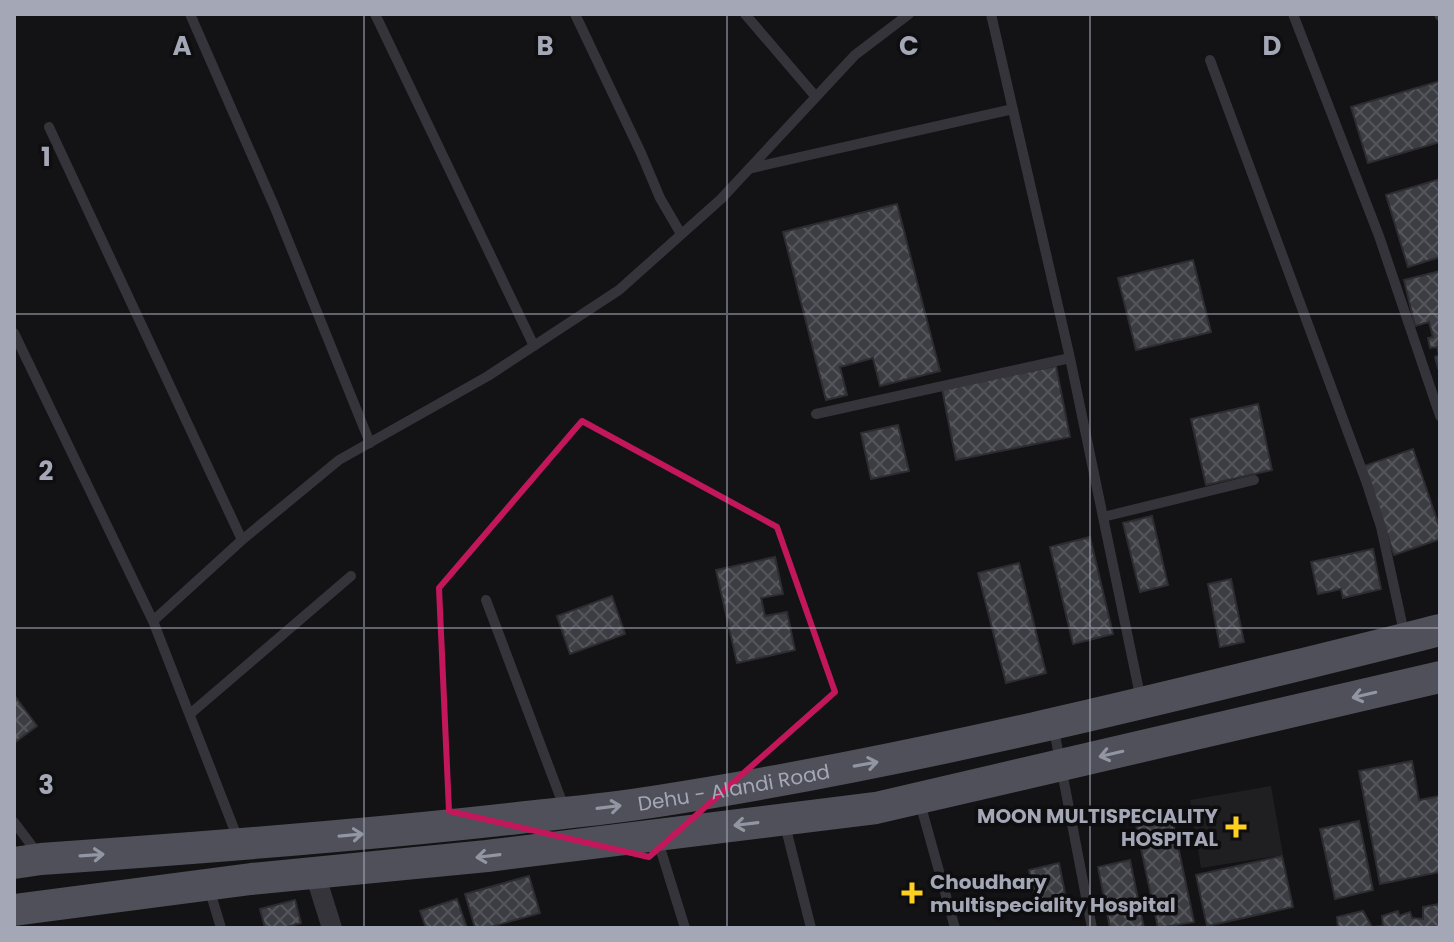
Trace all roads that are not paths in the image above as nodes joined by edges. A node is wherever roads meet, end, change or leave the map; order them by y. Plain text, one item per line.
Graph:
1 (190, 14) edge
2 (375, 14) edge
3 (575, 14) edge
4 (745, 14) edge
5 (909, 14) edge
6 (991, 14) edge
7 (1293, 14) edge
8 (1210, 60) dead end
9 (816, 97) junction
10 (1013, 109) junction
11 (49, 127) dead end
12 (750, 168) junction
13 (681, 234) junction
14 (14, 333) edge
15 (534, 346) junction
16 (1070, 358) junction
17 (816, 414) dead end
18 (1440, 416) edge
19 (370, 443) junction
20 (1254, 480) dead end
21 (1103, 517) junction
22 (242, 540) junction
23 (351, 576) dead end
24 (486, 600) dead end
25 (153, 621) junction
26 (1440, 630) edge
27 (1405, 638) junction
28 (1440, 677) edge
29 (1142, 703) junction
30 (190, 714) junction
31 (1053, 723) junction
32 (1060, 765) junction
33 (919, 798) junction
34 (784, 820) junction
35 (14, 822) edge
36 (571, 829) junction
37 (656, 836) junction
38 (308, 857) junction
39 (28, 861) edge
40 (246, 862) junction
41 (208, 885) junction
42 (14, 910) edge
43 (221, 928) edge
44 (332, 928) edge
45 (685, 928) edge
46 (811, 928) edge
47 (955, 928) edge
48 (1092, 928) edge

1 - 19 lane
2 - 15 lane
3 - 13 lane
4 - 9 lane
5 - 9 lane
6 - 10 lane
7 - 18 lane
8 - 27 lane
9 - 12 lane
10 - 12 lane
10 - 16 lane
11 - 22 lane
12 - 13 lane
13 - 15 lane
14 - 25 lane
15 - 19 lane
16 - 17 lane
16 - 21 lane
19 - 22 lane
20 - 21 lane
21 - 29 lane
22 - 25 lane
23 - 30 lane
24 - 36 lane
25 - 30 lane
26 - 27 main road, Dehu - Alandi Road
27 - 29 main road, Dehu - Alandi Road
28 -> 32 main road, Dehu - Alandi Road
29 - 31 main road, Dehu - Alandi Road
30 - 40 lane
31 - 32 lane
36 -> 31 main road, Dehu - Alandi Road
32 - 33 main road, Dehu - Alandi Road
32 - 48 lane
33 - 34 main road, Dehu - Alandi Road
33 - 47 lane
34 -> 37 main road, Dehu - Alandi Road
34 - 46 lane
35 - 39 lane
36 - 37 main road, Dehu - Alandi Road
36 - 38 main road, Dehu - Alandi Road
37 - 45 lane
38 - 40 main road, Dehu - Alandi Road
38 - 44 street
39 -> 40 main road, Dehu - Alandi Road
40 - 41 main road, Dehu - Alandi Road
41 - 42 main road, Dehu - Alandi Road
41 - 43 lane

